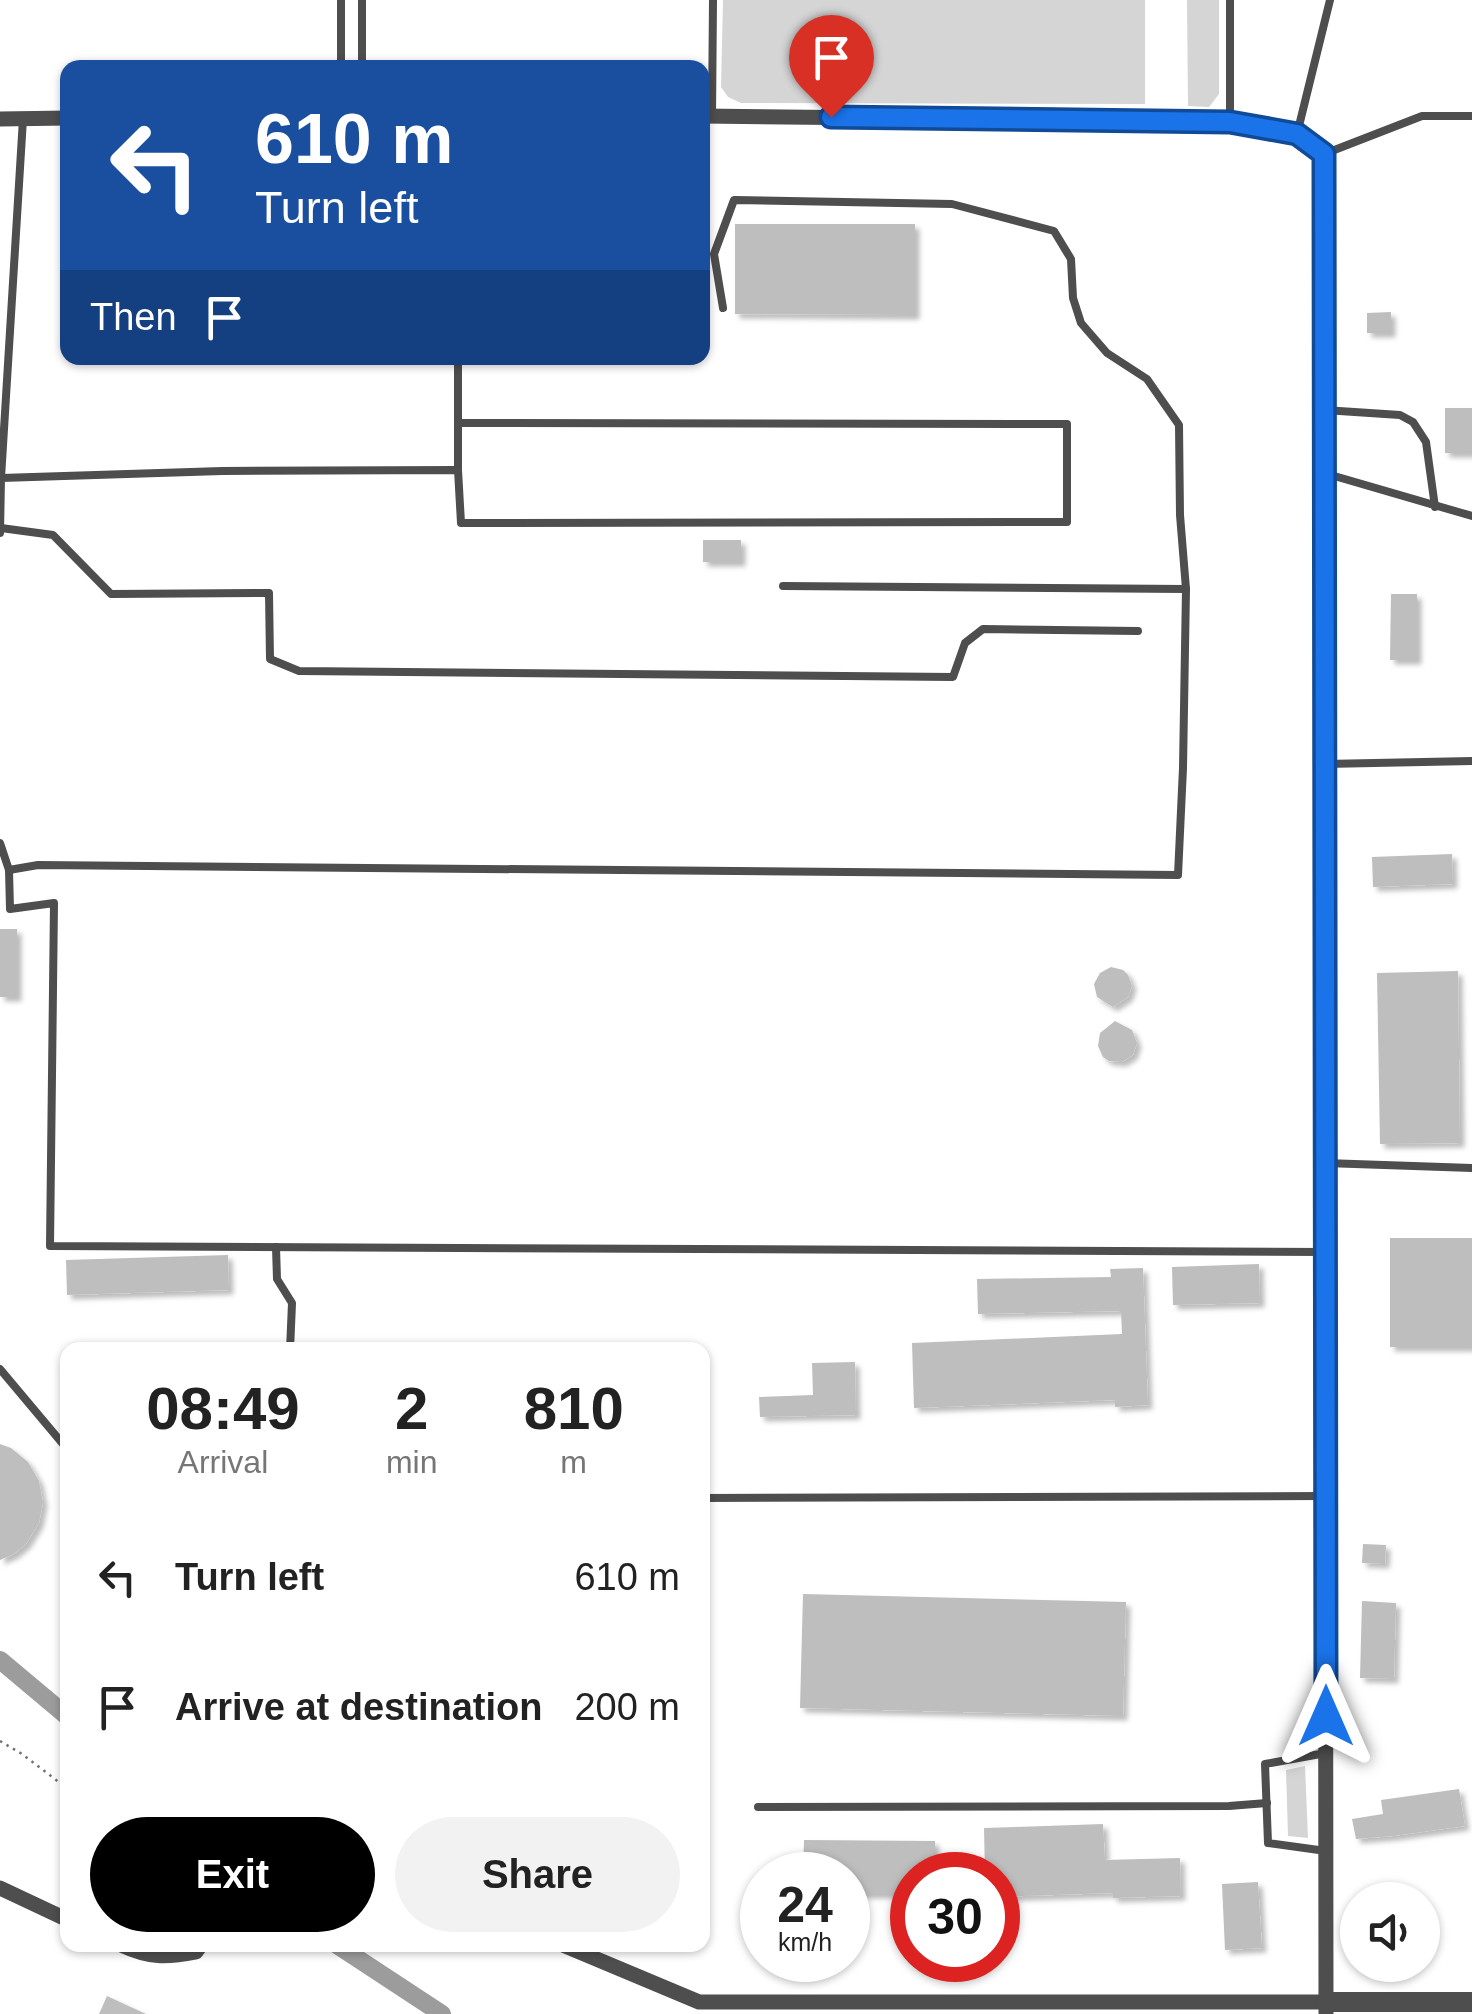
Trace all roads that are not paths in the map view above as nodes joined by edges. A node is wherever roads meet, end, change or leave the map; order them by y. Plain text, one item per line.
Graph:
1 (341, 0) edge
2 (362, 0) edge
3 (714, 0) edge
4 (1230, 0) edge
5 (1330, 0) edge
6 (341, 60) edge
7 (362, 60) edge
8 (710, 66) edge
9 (710, 116) edge
10 (1472, 116) edge
11 (0, 118) edge
12 (60, 118) edge
13 (23, 119) junction
14 (1230, 122) junction
15 (1297, 134) junction
16 (1324, 154) junction
17 (723, 308) dead end
18 (458, 365) edge
19 (1324, 410) junction
20 (458, 422) junction
21 (458, 470) junction
22 (1324, 473) junction
23 (1, 478) edge
24 (1435, 507) junction
25 (1472, 516) edge
26 (0, 530) edge
27 (783, 586) dead end
28 (1186, 589) junction
29 (1138, 631) dead end
30 (1472, 761) edge
31 (1324, 764) junction
32 (0, 843) edge
33 (9, 870) junction
34 (1325, 1163) junction
35 (1472, 1168) edge
36 (276, 1247) junction
37 (1325, 1252) junction
38 (290, 1342) edge
39 (0, 1369) edge
40 (60, 1440) edge
41 (1326, 1496) junction
42 (710, 1498) edge
43 (1326, 1752) junction
44 (1267, 1803) junction
45 (758, 1807) dead end
46 (1326, 1851) junction
47 (0, 1888) edge
48 (60, 1916) edge
49 (136, 1952) edge
50 (196, 1952) edge
51 (580, 1952) edge
52 (1472, 2002) edge
53 (725, 2008) edge
54 (1326, 2008) edge

1 - 6 lane
2 - 7 lane
3 - 8 lane
4 - 14 lane
5 - 15 lane
9 - 14 street
10 - 16 lane
11 - 13 street
12 - 13 street
13 - 23 lane
14 - 15 street
15 - 16 street
16 - 19 street
17 - 28 lane
18 - 20 lane
19 - 22 street
19 - 24 lane
20 - 21 lane
20 - 21 lane
21 - 23 lane
22 - 24 lane
22 - 31 street
23 - 26 lane
24 - 25 lane
26 - 29 lane
27 - 28 lane
28 - 33 lane
30 - 31 lane
31 - 34 street
32 - 33 lane
33 - 36 lane
34 - 35 lane
34 - 37 street
36 - 37 lane
36 - 38 lane
37 - 41 street
39 - 40 lane
41 - 42 lane
41 - 43 street
43 - 44 lane
43 - 46 street
44 - 45 lane
44 - 46 lane
46 - 54 street
47 - 48 street
49 - 50 street
51 - 53 street
52 - 54 street
53 - 54 street

